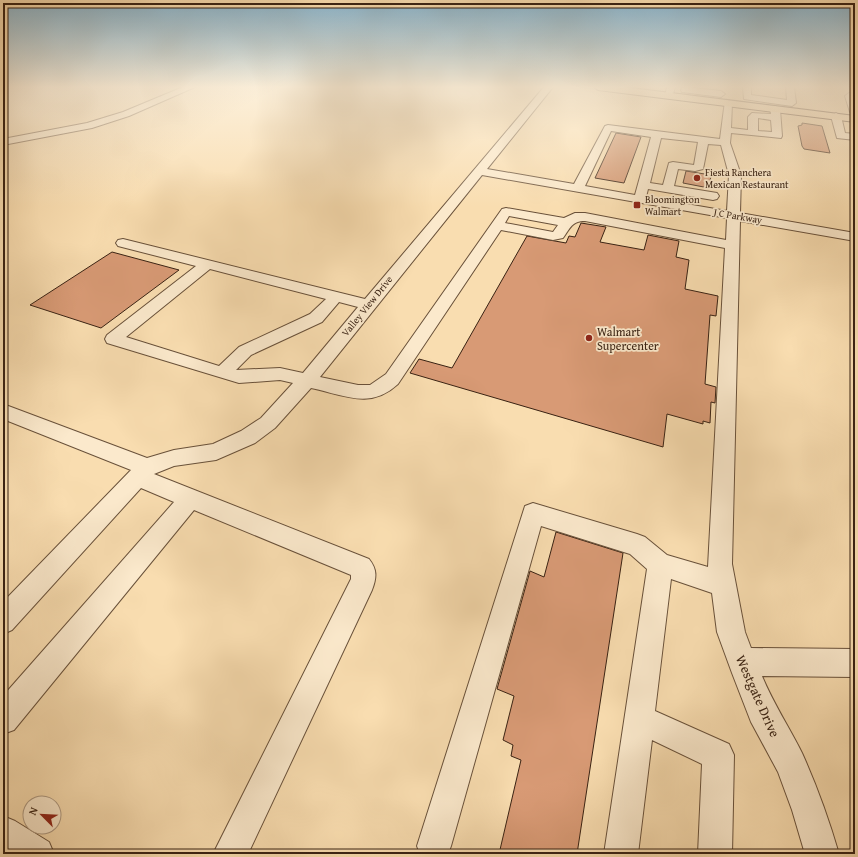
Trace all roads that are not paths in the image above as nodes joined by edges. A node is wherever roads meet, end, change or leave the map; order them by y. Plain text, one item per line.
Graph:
1 (84, 127) edge
2 (516, 127) edge
3 (726, 127) edge
4 (753, 127) edge
5 (776, 127) edge
6 (839, 127) edge
7 (726, 130) junction
8 (753, 133) junction
9 (657, 134) junction
10 (680, 137) junction
11 (855, 138) edge
12 (703, 140) junction
13 (3, 142) edge
14 (725, 143) junction
15 (675, 158) junction
16 (479, 171) junction
17 (643, 185) junction
18 (578, 188) junction
19 (668, 189) junction
20 (713, 196) dead end
21 (639, 199) junction
22 (733, 215) junction
23 (855, 237) edge
24 (123, 243) dead end
25 (732, 245) junction
26 (207, 264) junction
27 (336, 297) junction
28 (368, 305) junction
29 (222, 373) junction
30 (308, 379) junction
31 (3, 411) edge
32 (142, 472) junction
33 (190, 499) junction
34 (660, 564) junction
35 (723, 584) junction
36 (3, 621) edge
37 (742, 662) junction
38 (855, 663) edge
39 (3, 719) edge
40 (639, 719) junction
41 (3, 833) edge
42 (439, 851) edge
43 (36, 854) edge
44 (230, 854) edge
45 (621, 854) edge
46 (715, 854) edge
47 (822, 854) edge

1 - 13 street
2 - 16 street, Valley View Drive
3 - 7 street
4 - 8 street
5 - 8 street
6 - 11 street
7 - 8 street
7 - 14 street
9 - 10 street
9 - 17 street
9 - 18 street
10 - 12 street
10 - 15 street
12 - 14 street
12 - 15 street
14 - 22 street, Westgate Drive
15 - 19 street
16 - 18 street, J C Parkway
16 - 28 street, Valley View Drive
17 - 19 street
17 - 21 street
18 - 21 street, J C Parkway
19 - 20 street
21 - 22 street, J C Parkway
22 - 23 street, J C Parkway
22 - 25 street, Westgate Drive
24 - 26 street
25 - 30 street
25 - 35 street, Westgate Drive
26 - 27 street
26 - 29 street
27 - 28 street
27 - 29 street
28 - 30 street, Valley View Drive
29 - 30 street
30 - 32 street, Valley View Drive
31 - 32 street
32 - 33 street
32 - 36 street
33 - 39 street
33 - 44 street
34 - 35 street
34 - 40 street
34 - 42 street
35 - 37 street, Westgate Drive
37 - 38 street
37 - 47 street, Westgate Drive
40 - 45 street
40 - 46 street
41 - 43 street

